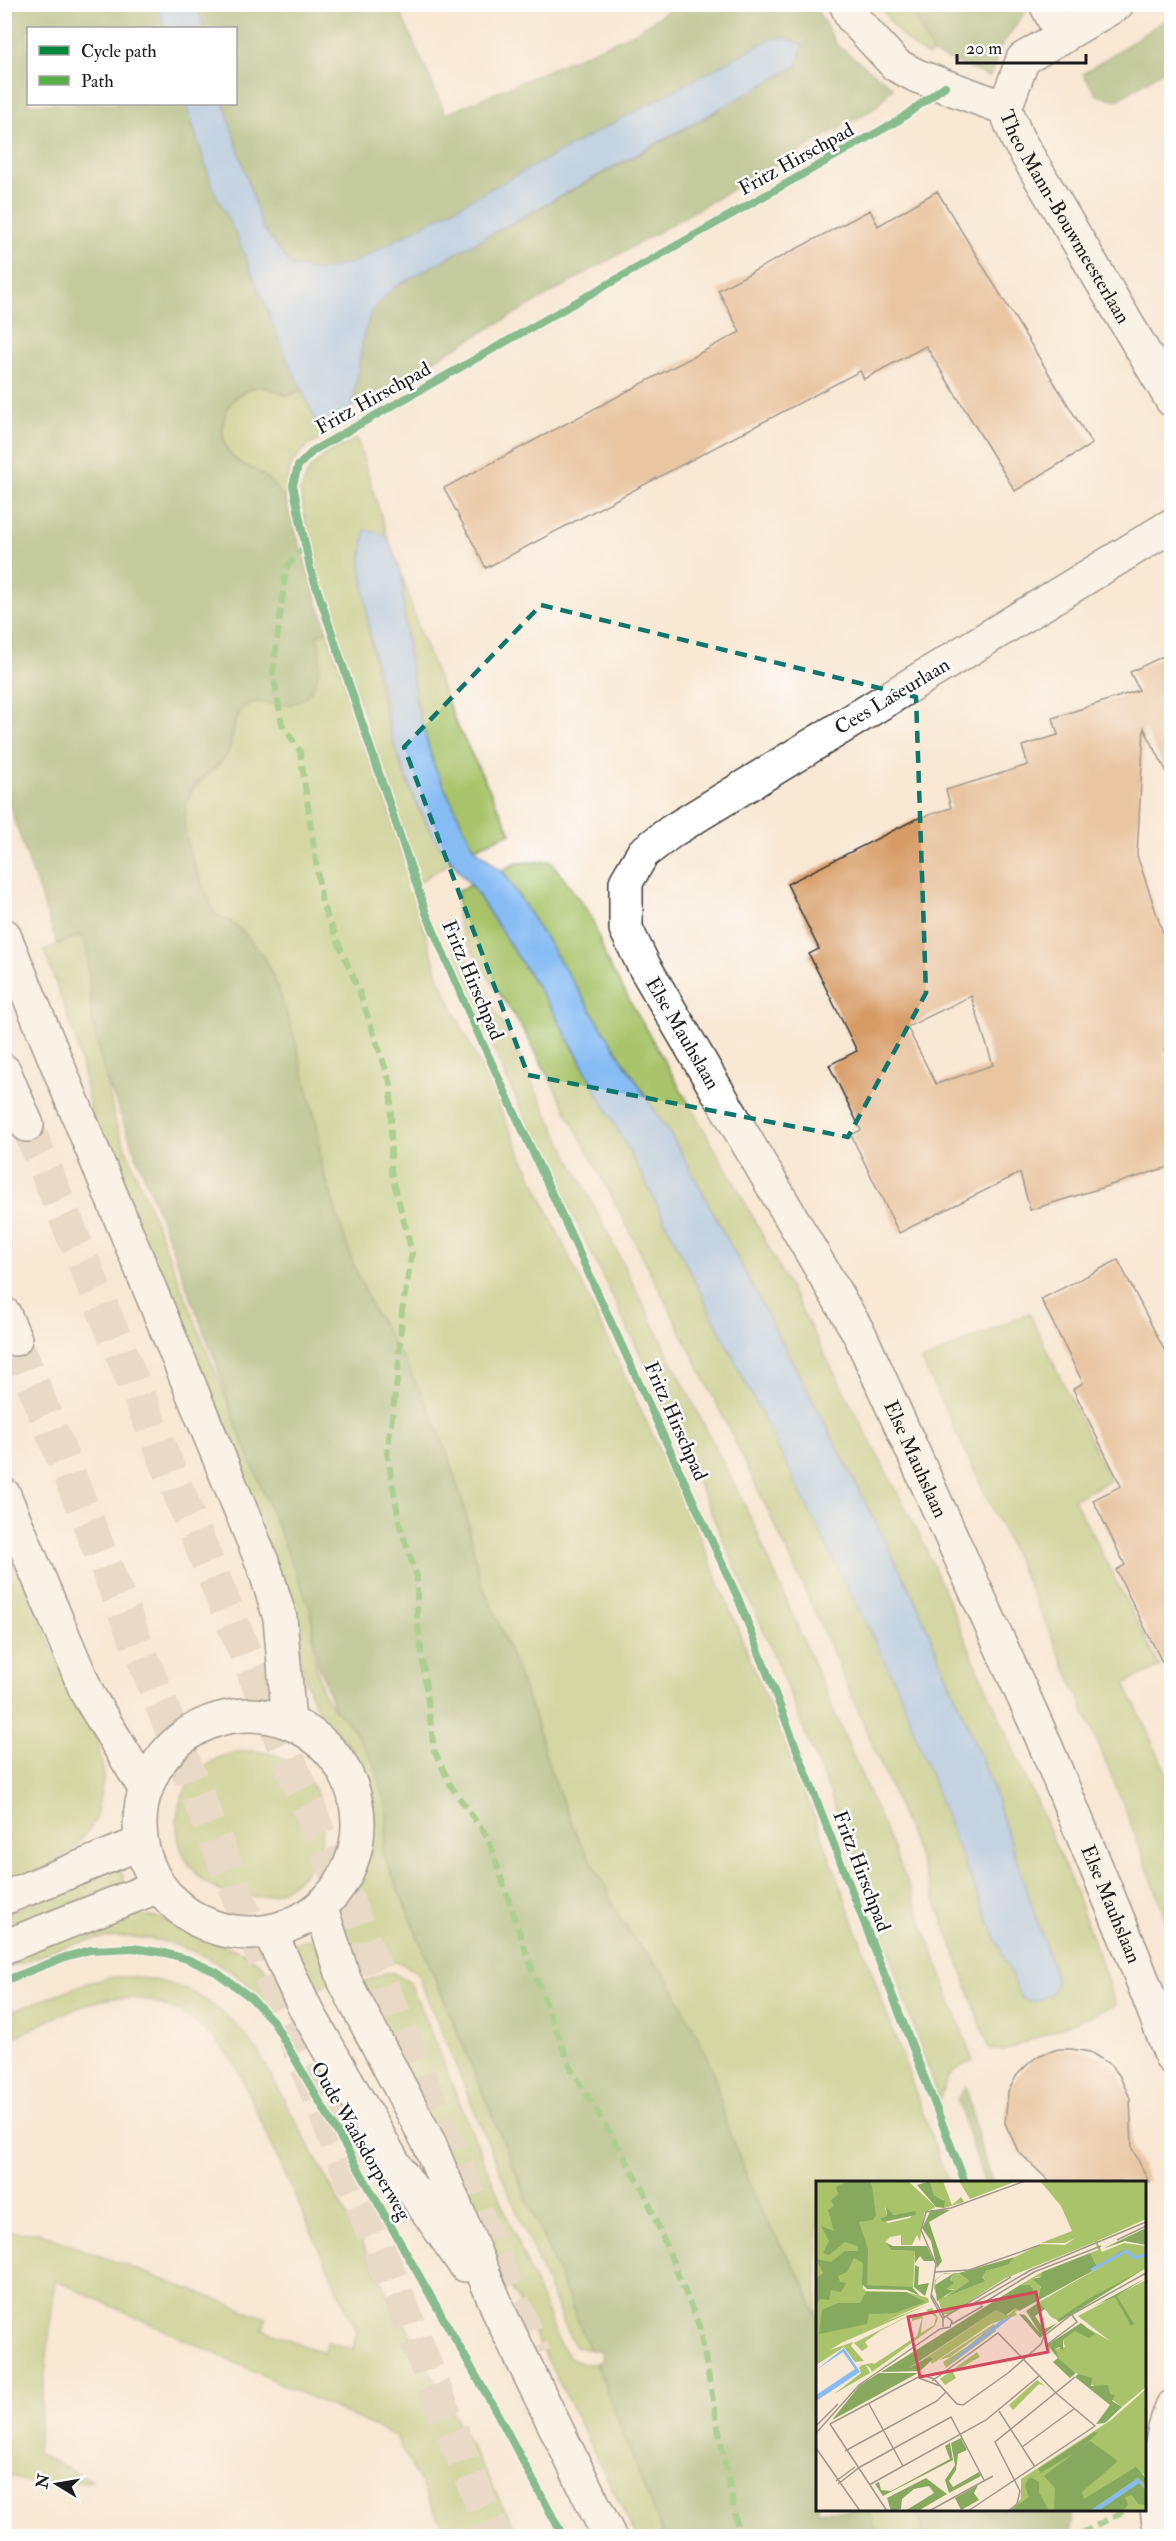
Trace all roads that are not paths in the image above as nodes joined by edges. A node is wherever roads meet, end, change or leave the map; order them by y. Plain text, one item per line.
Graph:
1 (846, 4) edge
2 (1046, 4) edge
3 (1117, 4) edge
4 (1063, 37) junction
5 (1005, 108) junction
6 (1172, 400) edge
7 (1172, 525) edge
8 (626, 882) joint
9 (4, 935) edge
10 (4, 1071) edge
11 (27, 1125) tunnel mouth
12 (4, 1495) edge
13 (289, 1722) junction
14 (146, 1790) junction
15 (141, 1842) junction
16 (159, 1886) junction
17 (4, 1898) edge
18 (321, 1908) junction
19 (270, 1932) junction
20 (4, 1947) edge
21 (1172, 2058) edge
22 (501, 2316) junction
23 (1170, 2412) edge
24 (609, 2536) edge
25 (1163, 2536) edge

1 - 5 street, Theo Mann-Bouwmeesterlaan
2 - 4 street
3 - 4 street
4 - 5 street
5 - 6 street, Theo Mann-Bouwmeesterlaan
7 - 8 street, Cees Laseurlaan
8 - 21 street, Else Mauhslaan
9 - 13 street
10 - 11 street
12 - 14 street
13 - 14 street
13 - 18 street
14 - 15 street
15 - 16 street
15 - 17 street
16 - 19 street
16 - 20 street
18 - 19 street
18 - 22 street, Oude Waalsdorperweg
19 - 22 street, Oude Waalsdorperweg
22 - 24 street, Oude Waalsdorperweg
23 - 25 street

